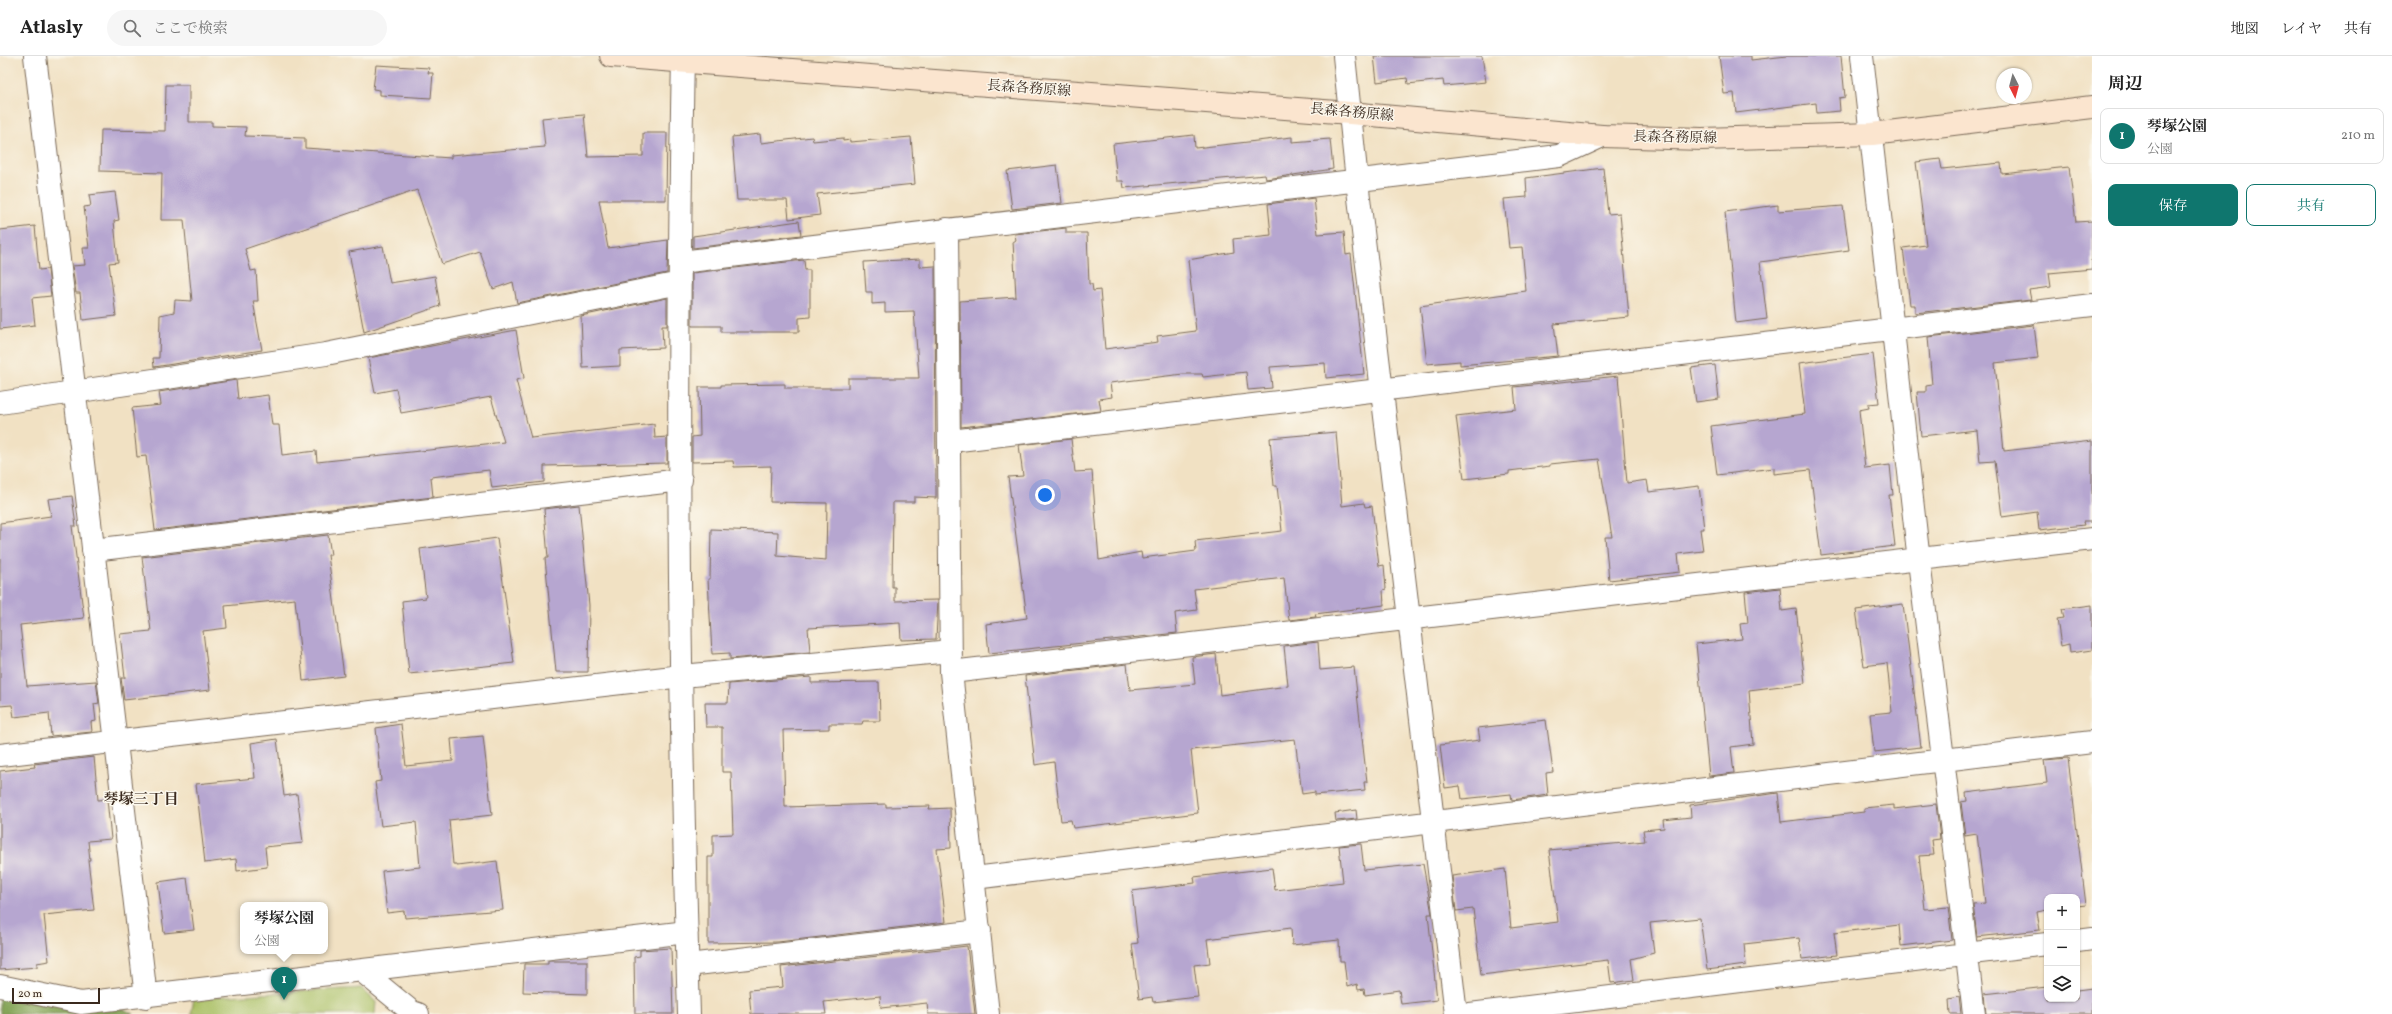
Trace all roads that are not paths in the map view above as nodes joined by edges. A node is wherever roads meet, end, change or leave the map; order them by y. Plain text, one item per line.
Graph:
1 (35, 56) edge
2 (611, 56) edge
3 (1344, 56) edge
4 (1862, 56) edge
5 (683, 59) edge
6 (2092, 107) edge
7 (1350, 113) junction
8 (1872, 134) junction
9 (1602, 136) junction
10 (1357, 181) junction
11 (947, 229) junction
12 (680, 273) junction
13 (2092, 305) edge
14 (1893, 327) junction
15 (1382, 388) junction
16 (74, 393) junction
17 (0, 403) edge
18 (951, 441) junction
19 (681, 480) junction
20 (2092, 539) edge
21 (93, 550) junction
22 (1919, 560) junction
23 (1410, 618) junction
24 (951, 662) junction
25 (682, 676) junction
26 (117, 741) junction
27 (2092, 742) edge
28 (0, 755) edge
29 (1943, 760) junction
30 (1434, 822) junction
31 (974, 878) junction
32 (980, 931) junction
33 (687, 932) junction
34 (2092, 939) edge
35 (2080, 941) edge
36 (2044, 944) edge
37 (1967, 954) junction
38 (688, 965) junction
39 (362, 971) junction
40 (0, 986) edge
41 (146, 997) junction
42 (418, 1014) edge
43 (689, 1014) edge
44 (988, 1014) edge
45 (1456, 1014) edge
46 (1470, 1014) edge
47 (1974, 1014) edge

1 - 16 street
2 - 5 main road, 長森各務原線
3 - 7 street
4 - 8 street
5 - 7 main road, 長森各務原線
5 - 12 street
6 - 8 main road, 長森各務原線
7 - 9 main road, 長森各務原線
7 - 10 street
8 - 9 main road, 長森各務原線
8 - 14 street
9 - 10 street
10 - 11 street
10 - 15 street
11 - 12 street
11 - 18 street
12 - 16 street
12 - 19 street
13 - 14 street
14 - 15 street
14 - 22 street
15 - 18 street
15 - 23 street
16 - 17 street
16 - 21 street
18 - 24 street
19 - 21 street
19 - 25 street
20 - 22 street
21 - 26 street
22 - 23 street
22 - 29 street
23 - 24 street
23 - 30 street
24 - 25 street
24 - 31 street
25 - 26 street
25 - 33 street
26 - 28 street
26 - 41 street
27 - 29 street
29 - 30 street
29 - 37 street
30 - 31 street
30 - 45 street
31 - 32 street
32 - 38 street
32 - 44 street
33 - 38 street
33 - 39 street
34 - 35 street
36 - 37 street
37 - 46 street
37 - 47 street
38 - 43 street
39 - 41 street
39 - 42 street
40 - 41 street

